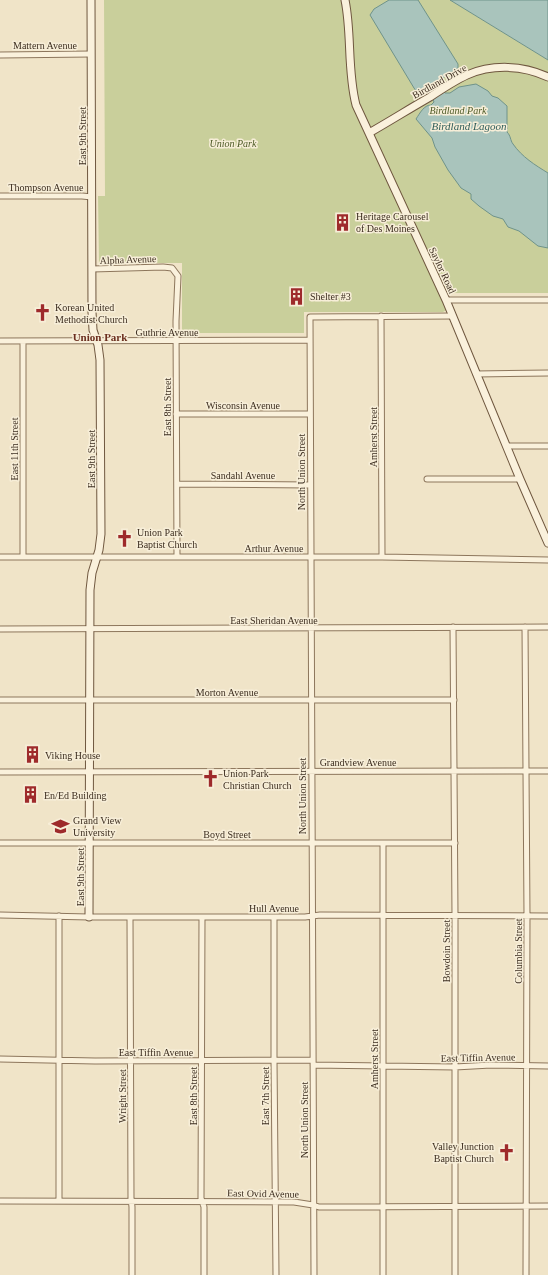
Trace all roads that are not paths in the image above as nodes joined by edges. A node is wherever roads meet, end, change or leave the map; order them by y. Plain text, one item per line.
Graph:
1 (91, 0) edge
2 (346, 0) edge
3 (0, 54) edge
4 (91, 54) junction
5 (548, 77) edge
6 (369, 133) junction
7 (0, 196) edge
8 (92, 197) junction
9 (163, 267) joint
10 (92, 269) junction
11 (446, 300) junction
12 (548, 300) edge
13 (381, 316) junction
14 (453, 316) junction
15 (176, 340) junction
16 (309, 340) junction
17 (0, 341) edge
18 (23, 341) junction
19 (96, 341) junction
20 (548, 373) edge
21 (476, 374) junction
22 (176, 414) junction
23 (310, 414) junction
24 (506, 446) junction
25 (548, 446) edge
26 (427, 479) dead end
27 (520, 479) junction
28 (176, 484) junction
29 (310, 485) junction
30 (548, 543) edge
31 (0, 557) edge
32 (23, 557) junction
33 (177, 557) junction
34 (97, 558) junction
35 (310, 558) junction
36 (382, 558) junction
37 (548, 560) edge
38 (453, 627) junction
39 (525, 627) junction
40 (548, 627) edge
41 (310, 628) junction
42 (0, 629) edge
43 (90, 630) junction
44 (0, 700) edge
45 (454, 700) junction
46 (90, 701) junction
47 (311, 701) junction
48 (311, 771) junction
49 (526, 771) junction
50 (548, 771) edge
51 (0, 772) edge
52 (90, 772) junction
53 (454, 772) junction
54 (0, 843) edge
55 (90, 843) junction
56 (455, 843) junction
57 (312, 844) junction
58 (383, 844) junction
59 (0, 915) edge
60 (527, 915) junction
61 (59, 916) junction
62 (312, 916) junction
63 (383, 916) junction
64 (455, 916) junction
65 (548, 916) edge
66 (89, 917) junction
67 (130, 917) junction
68 (202, 917) junction
69 (274, 917) junction
70 (0, 1059) edge
71 (59, 1060) junction
72 (274, 1060) junction
73 (131, 1061) junction
74 (203, 1061) junction
75 (312, 1062) junction
76 (383, 1065) junction
77 (527, 1065) junction
78 (548, 1066) edge
79 (455, 1067) junction
80 (0, 1201) edge
81 (59, 1201) junction
82 (131, 1202) junction
83 (202, 1202) junction
84 (275, 1202) junction
85 (313, 1205) junction
86 (526, 1206) junction
87 (548, 1206) edge
88 (383, 1207) junction
89 (455, 1207) junction
90 (132, 1275) edge
91 (204, 1275) edge
92 (276, 1275) edge
93 (314, 1275) edge
94 (383, 1275) edge
95 (455, 1275) edge
96 (526, 1275) edge

1 - 4 street, East 9th Street
2 - 6 street, Saylor Road
3 - 4 street, Mattern Avenue
4 - 8 street, East 9th Street
5 - 6 street, Birdland Drive
6 - 11 street, Saylor Road
7 - 8 street, Thompson Avenue
8 - 10 street, East 9th Street
9 - 10 street, Alpha Avenue
9 - 15 street, East 8th Street
10 - 19 street, East 9th Street
11 - 12 street
11 - 14 street, Saylor Road
13 - 14 street
13 - 16 street, North Union Street
13 - 36 street, Amherst Street
14 - 21 street, Saylor Road
15 - 16 street, Guthrie Avenue
15 - 19 street, Guthrie Avenue
15 - 22 street, East 8th Street
16 - 23 street, North Union Street
17 - 18 street, Guthrie Avenue
18 - 19 street, Guthrie Avenue
18 - 32 street, East 11th Street
19 - 34 street, East 9th Street
20 - 21 street
21 - 24 street, Saylor Road
22 - 23 street, Wisconsin Avenue
22 - 28 street, East 8th Street
23 - 29 street, North Union Street
24 - 25 street
24 - 27 street, Saylor Road
26 - 27 street
27 - 30 street, Saylor Road
28 - 29 street, Sandahl Avenue
28 - 33 street, East 8th Street
29 - 35 street, North Union Street
31 - 32 street, Arthur Avenue
32 - 34 street, Arthur Avenue
33 - 34 street, Arthur Avenue
33 - 35 street, Arthur Avenue
34 - 43 street, East 9th Street
35 - 36 street, Arthur Avenue
35 - 41 street, North Union Street
36 - 37 street, Arthur Avenue
38 - 39 street, East Sheridan Avenue
38 - 41 street, East Sheridan Avenue
38 - 45 street, Bowdoin Street
39 - 40 street, East Sheridan Avenue
39 - 49 street, Columbia Street
41 - 43 street, East Sheridan Avenue
41 - 47 street, North Union Street
42 - 43 street, East Sheridan Avenue
43 - 46 street, East 9th Street
44 - 46 street, Morton Avenue
45 - 47 street, Morton Avenue
45 - 53 street, Bowdoin Street
46 - 47 street, Morton Avenue
46 - 52 street, East 9th Street
47 - 48 street, North Union Street
48 - 52 street, Grandview Avenue
48 - 53 street, Grandview Avenue
48 - 57 street, North Union Street
49 - 50 street, Grandview Avenue
49 - 53 street, Grandview Avenue
49 - 60 street, Columbia Street
51 - 52 street, Grandview Avenue
52 - 55 street, East 9th Street
53 - 56 street, Bowdoin Street
54 - 55 street, Boyd Street
55 - 57 street, Boyd Street
55 - 66 street, East 9th Street
56 - 58 street, Boyd Street
56 - 64 street, Bowdoin Street
57 - 58 street, Boyd Street
57 - 62 street, North Union Street
58 - 63 street, Amherst Street
59 - 61 street, Hull Avenue
60 - 64 street, Hull Avenue
60 - 65 street, Hull Avenue
60 - 77 street, Columbia Street
61 - 66 street, Hull Avenue
61 - 71 street
62 - 63 street, Hull Avenue
62 - 69 street, Hull Avenue
62 - 75 street, North Union Street
63 - 64 street, Hull Avenue
63 - 76 street, Amherst Street
64 - 79 street, Bowdoin Street
66 - 67 street, Hull Avenue
67 - 68 street, Hull Avenue
67 - 73 street, Wright Street
68 - 69 street, Hull Avenue
68 - 74 street, East 8th Street
69 - 72 street, East 7th Street
70 - 71 street, East Tiffin Avenue
71 - 73 street, East Tiffin Avenue
71 - 81 street
72 - 74 street, East Tiffin Avenue
72 - 75 street, East Tiffin Avenue
72 - 84 street, East 7th Street
73 - 74 street, East Tiffin Avenue
73 - 82 street, Wright Street
74 - 83 street, East 8th Street
75 - 76 street, East Tiffin Avenue
75 - 85 street, North Union Street
76 - 79 street, East Tiffin Avenue
76 - 88 street, Amherst Street
77 - 78 street, East Tiffin Avenue
77 - 79 street, East Tiffin Avenue
77 - 86 street, Columbia Street
79 - 89 street, Bowdoin Street
80 - 81 street, East Ovid Avenue
81 - 82 street, East Ovid Avenue
82 - 83 street, East Ovid Avenue
82 - 90 street, Wright Street
83 - 84 street, East Ovid Avenue
83 - 91 street, East 8th Street
84 - 85 street, East Ovid Avenue
84 - 92 street, East 7th Street
85 - 88 street, East Ovid Avenue
85 - 93 street, North Union Street
86 - 87 street, East Ovid Avenue
86 - 89 street, East Ovid Avenue
86 - 96 street, Columbia Street
88 - 89 street, East Ovid Avenue
88 - 94 street, Amherst Street
89 - 95 street, Bowdoin Street

